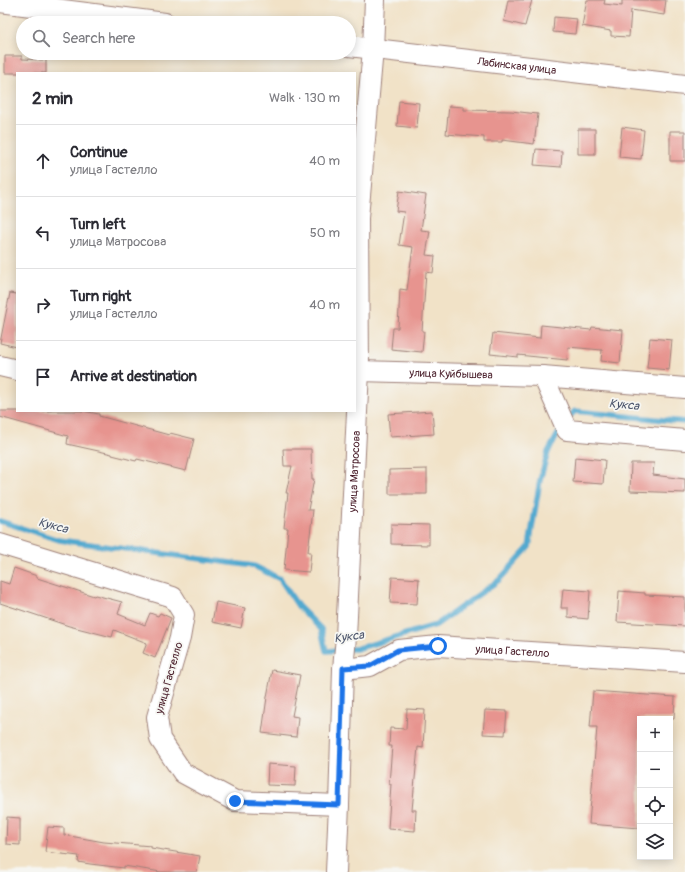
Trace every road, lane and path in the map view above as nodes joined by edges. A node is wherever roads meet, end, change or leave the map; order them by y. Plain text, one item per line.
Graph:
1 (376, 0) edge
2 (0, 2) edge
3 (110, 16) edge
4 (356, 47) edge
5 (373, 49) junction
6 (685, 85) edge
7 (356, 218) edge
8 (0, 366) edge
9 (16, 370) edge
10 (358, 371) junction
11 (543, 376) junction
12 (685, 388) edge
13 (685, 440) edge
14 (0, 544) edge
15 (685, 662) edge
16 (343, 664) junction
17 (339, 805) junction
18 (336, 872) edge

1 - 5 street, улица Матросова
2 - 3 street
4 - 5 street, Лабинская улица
5 - 6 street, Лабинская улица
5 - 7 street, улица Матросова
7 - 10 street, улица Матросова
8 - 9 street
10 - 11 street, улица Куйбышева
10 - 16 street, улица Матросова
11 - 12 street, улица Куйбышева
11 - 13 street
14 - 17 street, улица Гастелло
15 - 16 street, улица Гастелло
16 - 17 street, улица Матросова
17 - 18 street, улица Матросова

